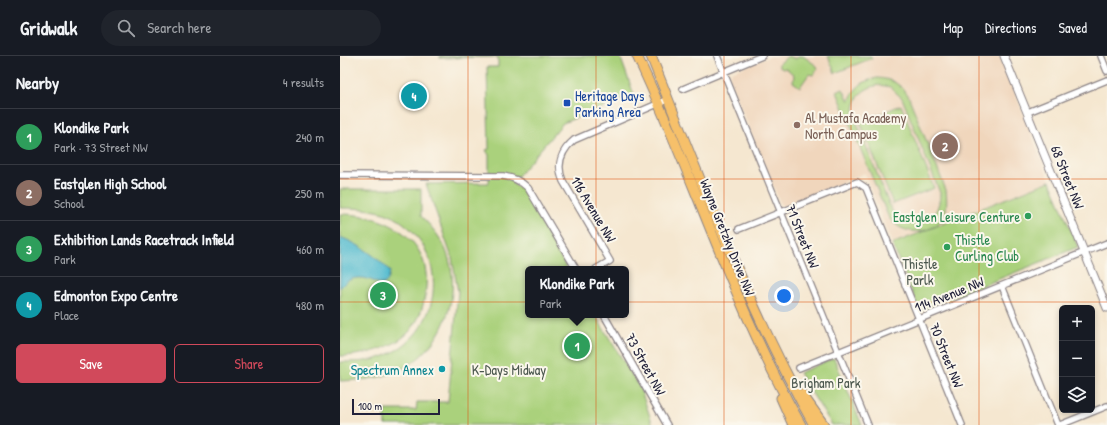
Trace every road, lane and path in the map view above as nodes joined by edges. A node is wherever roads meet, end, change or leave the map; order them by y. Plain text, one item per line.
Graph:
1 (637, 56) edge
2 (651, 56) edge
3 (717, 56) edge
4 (762, 56) edge
5 (1004, 56) edge
6 (1101, 56) edge
7 (723, 71) junction
8 (1107, 71) edge
9 (1107, 80) edge
10 (683, 89) dead end
11 (669, 99) junction
12 (658, 104) junction
13 (1028, 112) junction
14 (340, 175) edge
15 (780, 212) junction
16 (738, 229) dead end
17 (1107, 243) edge
18 (1084, 252) junction
19 (574, 266) edge
20 (601, 266) edge
21 (1002, 286) junction
22 (1107, 308) edge
23 (606, 318) edge
24 (920, 319) junction
25 (837, 352) junction
26 (800, 368) dead end
27 (784, 370) junction
28 (772, 372) junction
29 (1107, 406) edge
30 (667, 425) edge
31 (793, 425) edge
32 (801, 425) edge
33 (814, 425) edge
34 (824, 425) edge
35 (868, 425) edge
36 (962, 425) edge
37 (1059, 425) edge

1 - 12 main road, Wayne Gretzky Drive NW
2 - 11 main road, Wayne Gretzky Drive NW
3 - 7 street, 71 Street NW
4 - 7 street
5 - 13 street, 68 Street NW
6 - 8 street
7 - 10 street
7 - 15 street, 71 Street NW
9 - 13 street
11 - 12 street, 116 Avenue NW
11 - 27 main road, Wayne Gretzky Drive NW
12 - 20 street, 116 Avenue NW
12 - 28 main road, Wayne Gretzky Drive NW
13 - 18 street, 68 Street NW
14 - 19 street
15 - 16 street
15 - 24 street, 70 Street NW
15 - 25 street, 71 Street NW
17 - 18 street, 114 Avenue NW
18 - 21 street, 114 Avenue NW
18 - 22 street, 68 Street NW
21 - 24 street, 114 Avenue NW
21 - 37 street
23 - 30 street, 73 Street NW
24 - 25 street, 114 Avenue NW
24 - 36 street, 70 Street NW
25 - 26 street, 114 Avenue NW
25 - 35 street, 71 Street NW
27 - 33 main road, Wayne Gretzky Drive NW
27 - 34 main road
28 - 31 main road
28 - 32 main road, Wayne Gretzky Drive NW
29 - 37 street

